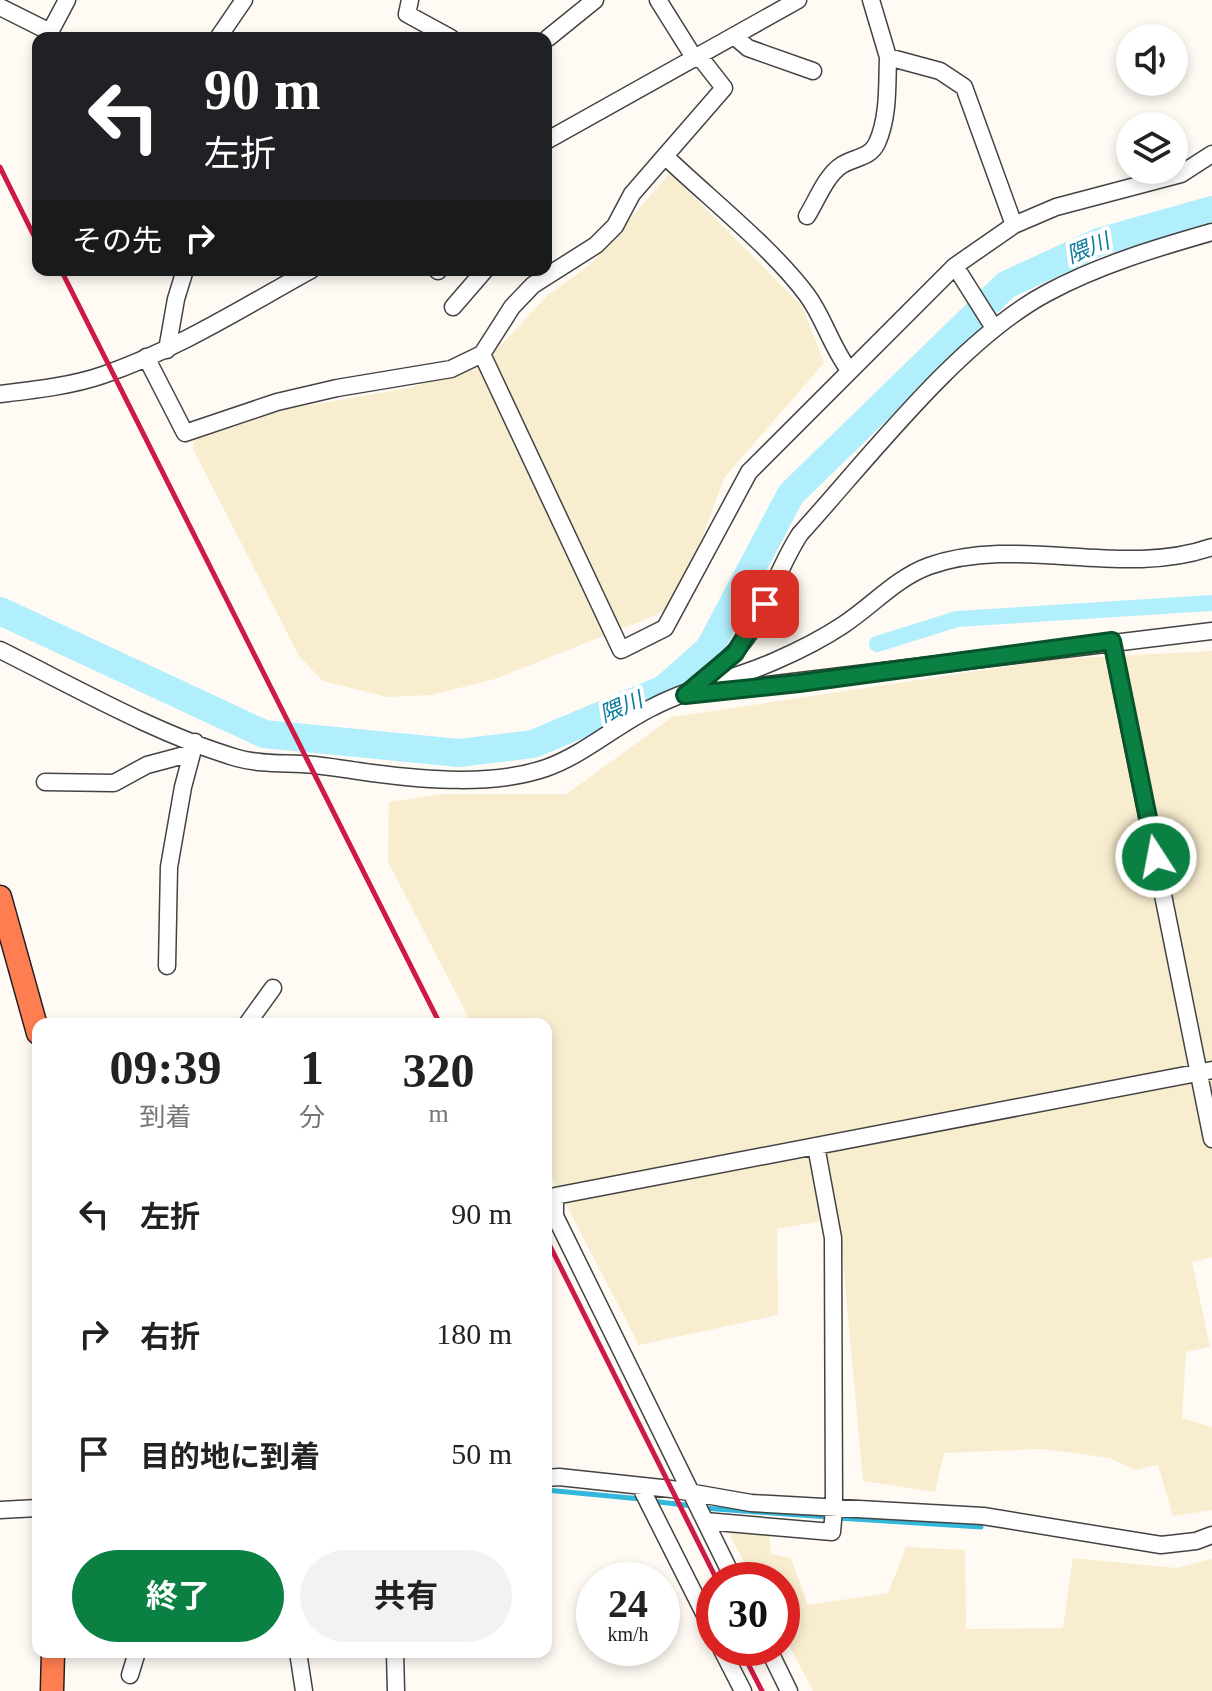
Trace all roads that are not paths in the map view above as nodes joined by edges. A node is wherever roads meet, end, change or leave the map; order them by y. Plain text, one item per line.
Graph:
1 (67, 0) edge
2 (244, 0) edge
3 (410, 0) edge
4 (595, 0) edge
5 (658, 0) edge
6 (798, 0) edge
7 (871, 0) edge
8 (0, 7) edge
9 (222, 32) edge
10 (440, 32) edge
11 (552, 35) edge
12 (734, 36) junction
13 (888, 57) junction
14 (697, 58) junction
15 (813, 71) dead end
16 (552, 138) edge
17 (1212, 154) edge
18 (667, 158) junction
19 (807, 216) dead end
20 (1014, 225) junction
21 (1212, 232) edge
22 (955, 266) junction
23 (552, 273) edge
24 (183, 276) edge
25 (300, 276) edge
26 (480, 276) edge
27 (547, 276) edge
28 (453, 307) dead end
29 (991, 322) junction
30 (167, 350) junction
31 (482, 354) junction
32 (146, 357) junction
33 (849, 370) junction
34 (0, 394) edge
35 (1212, 547) edge
36 (1212, 631) edge
37 (1112, 641) junction
38 (0, 650) edge
39 (685, 695) junction
40 (193, 748) junction
41 (45, 782) dead end
42 (0, 897) edge
43 (167, 966) dead end
44 (273, 988) dead end
45 (34, 1018) edge
46 (251, 1018) edge
47 (1206, 1071) edge
48 (1212, 1139) edge
49 (816, 1146) junction
50 (552, 1478) edge
51 (640, 1486) junction
52 (690, 1493) junction
53 (32, 1508) edge
54 (834, 1509) junction
55 (0, 1510) edge
56 (705, 1521) junction
57 (1212, 1535) edge
58 (725, 1562) edge
59 (696, 1597) edge
60 (53, 1658) edge
61 (135, 1658) edge
62 (299, 1658) edge
63 (395, 1658) edge
64 (730, 1666) edge
65 (777, 1666) edge
66 (130, 1675) dead end
67 (52, 1691) edge
68 (304, 1691) edge
69 (396, 1691) edge
70 (743, 1691) edge
71 (789, 1691) edge

1 - 8 street
2 - 9 street
3 - 10 street
4 - 11 street
5 - 14 street
6 - 12 street
7 - 13 street
12 - 14 street
12 - 15 street
13 - 19 street
13 - 20 street
14 - 16 street
14 - 18 street
17 - 20 street
18 - 23 street
18 - 33 street
20 - 22 street
21 - 29 street
22 - 29 street
22 - 33 street
24 - 30 street
25 - 30 street
26 - 28 street
27 - 31 street
29 - 39 street
30 - 32 street
31 - 32 street
31 - 33 street
32 - 34 street
35 - 39 street
36 - 37 street
37 - 39 street
37 - 47 street
38 - 40 street
39 - 40 street
40 - 41 street
40 - 43 street
42 - 45 highway
44 - 46 street
47 - 48 street
47 - 49 street
49 - 52 street
49 - 54 street
50 - 51 street
51 - 52 street
51 - 59 street
52 - 54 street
52 - 56 street
53 - 55 street
54 - 56 street
54 - 57 street
56 - 58 street
60 - 67 highway
61 - 66 street
62 - 68 street
63 - 69 street
64 - 70 street
65 - 71 street

